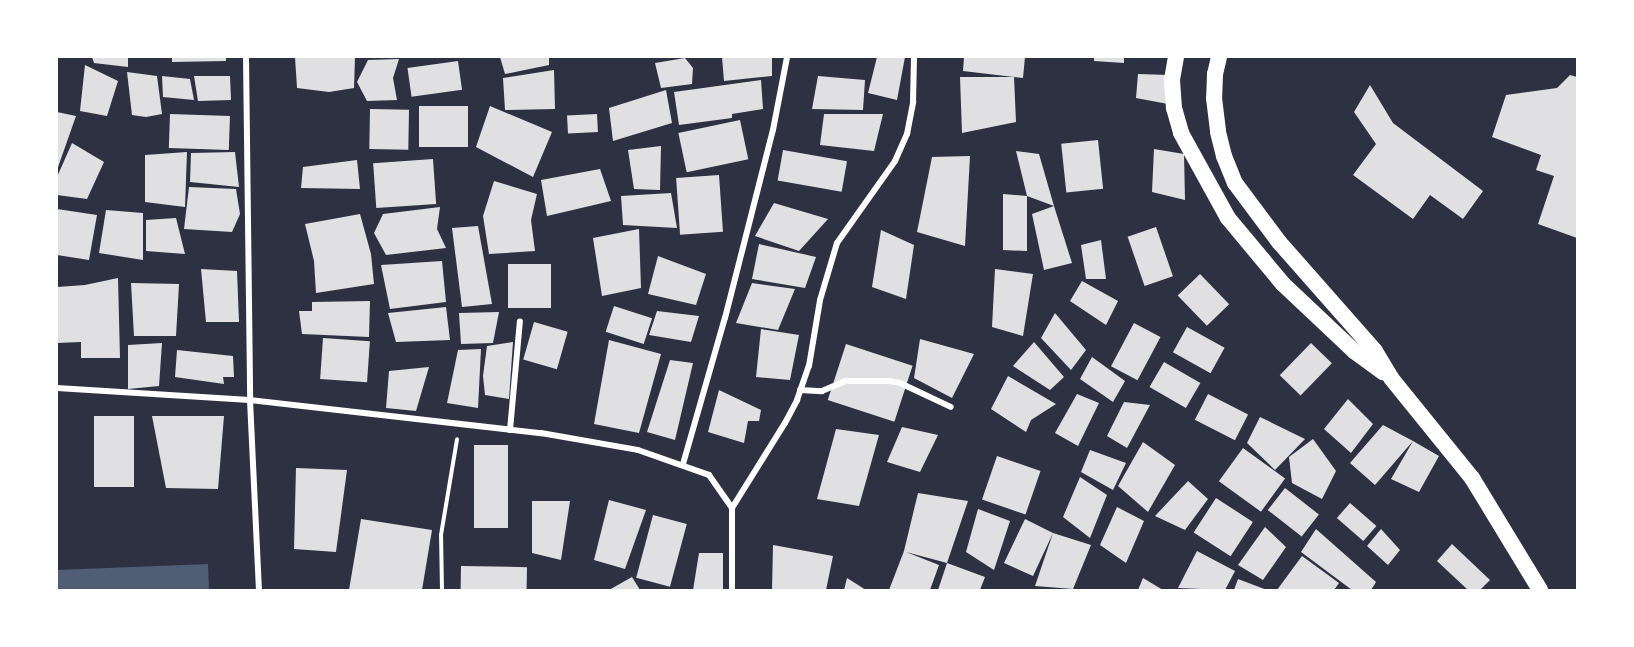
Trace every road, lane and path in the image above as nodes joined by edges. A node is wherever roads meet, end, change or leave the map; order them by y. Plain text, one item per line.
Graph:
1 (246, 57) edge
2 (787, 57) edge
3 (914, 57) edge
4 (1176, 57) edge
5 (1219, 57) edge
6 (520, 321) dead end
7 (1391, 378) junction
8 (57, 388) edge
9 (800, 390) junction
10 (250, 400) junction
11 (951, 407) dead end
12 (460, 425) junction
13 (510, 430) junction
14 (683, 464) junction
15 (732, 508) junction
16 (259, 590) edge
17 (442, 590) edge
18 (732, 590) edge
19 (1540, 590) edge

1 - 10 street
2 - 14 street
3 - 9 street
4 - 7 highway
5 - 7 highway
6 - 13 street
7 - 19 highway
8 - 10 street
9 - 11 street
9 - 15 street
10 - 12 street
10 - 16 street
12 - 13 street
12 - 17 path
13 - 14 street
14 - 15 street
15 - 18 street

